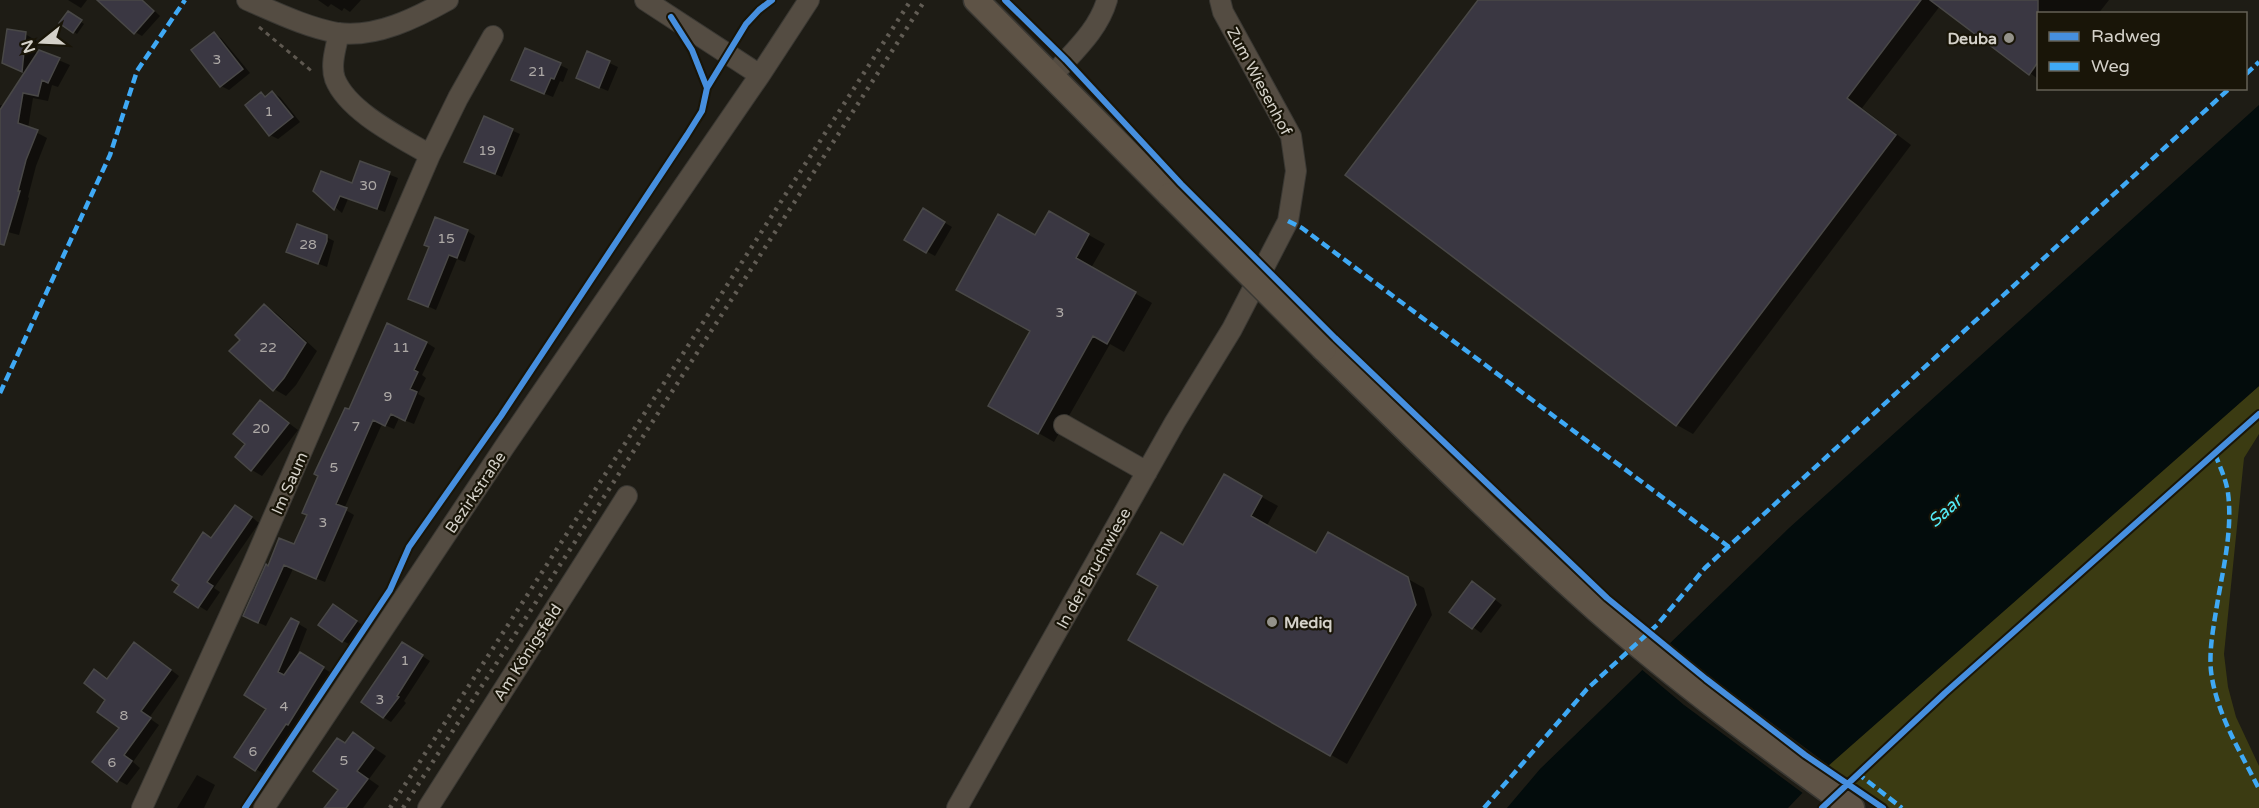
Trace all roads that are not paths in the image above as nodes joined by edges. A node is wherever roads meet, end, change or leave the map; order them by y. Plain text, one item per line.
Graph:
1 (247, 0) edge
2 (448, 0) edge
3 (645, 0) edge
4 (809, 0) edge
5 (1107, 0) edge
6 (1220, 0) edge
7 (980, 4) edge
8 (339, 33) junction
9 (493, 36) dead end
10 (760, 75) junction
11 (1052, 76) junction
12 (430, 155) junction
13 (1232, 329) joint
14 (1064, 425) dead end
15 (1147, 472) junction
16 (627, 496) dead end
17 (142, 808) edge
18 (264, 808) edge
19 (428, 808) edge
20 (957, 808) edge
21 (1852, 808) edge

1 - 8 street
2 - 8 street
3 - 10 street
4 - 10 street, Bezirkstraße
5 - 11 street
6 - 13 street, Zum Wiesenhof
7 - 11 main road
8 - 12 street
9 - 12 street, Im Saum
10 - 18 street, Bezirkstraße
11 - 21 main road, bridge
12 - 17 street, Im Saum
13 - 15 street, In der Bruchwiese
14 - 15 street
15 - 20 street, In der Bruchwiese
16 - 19 street, Am Königsfeld

